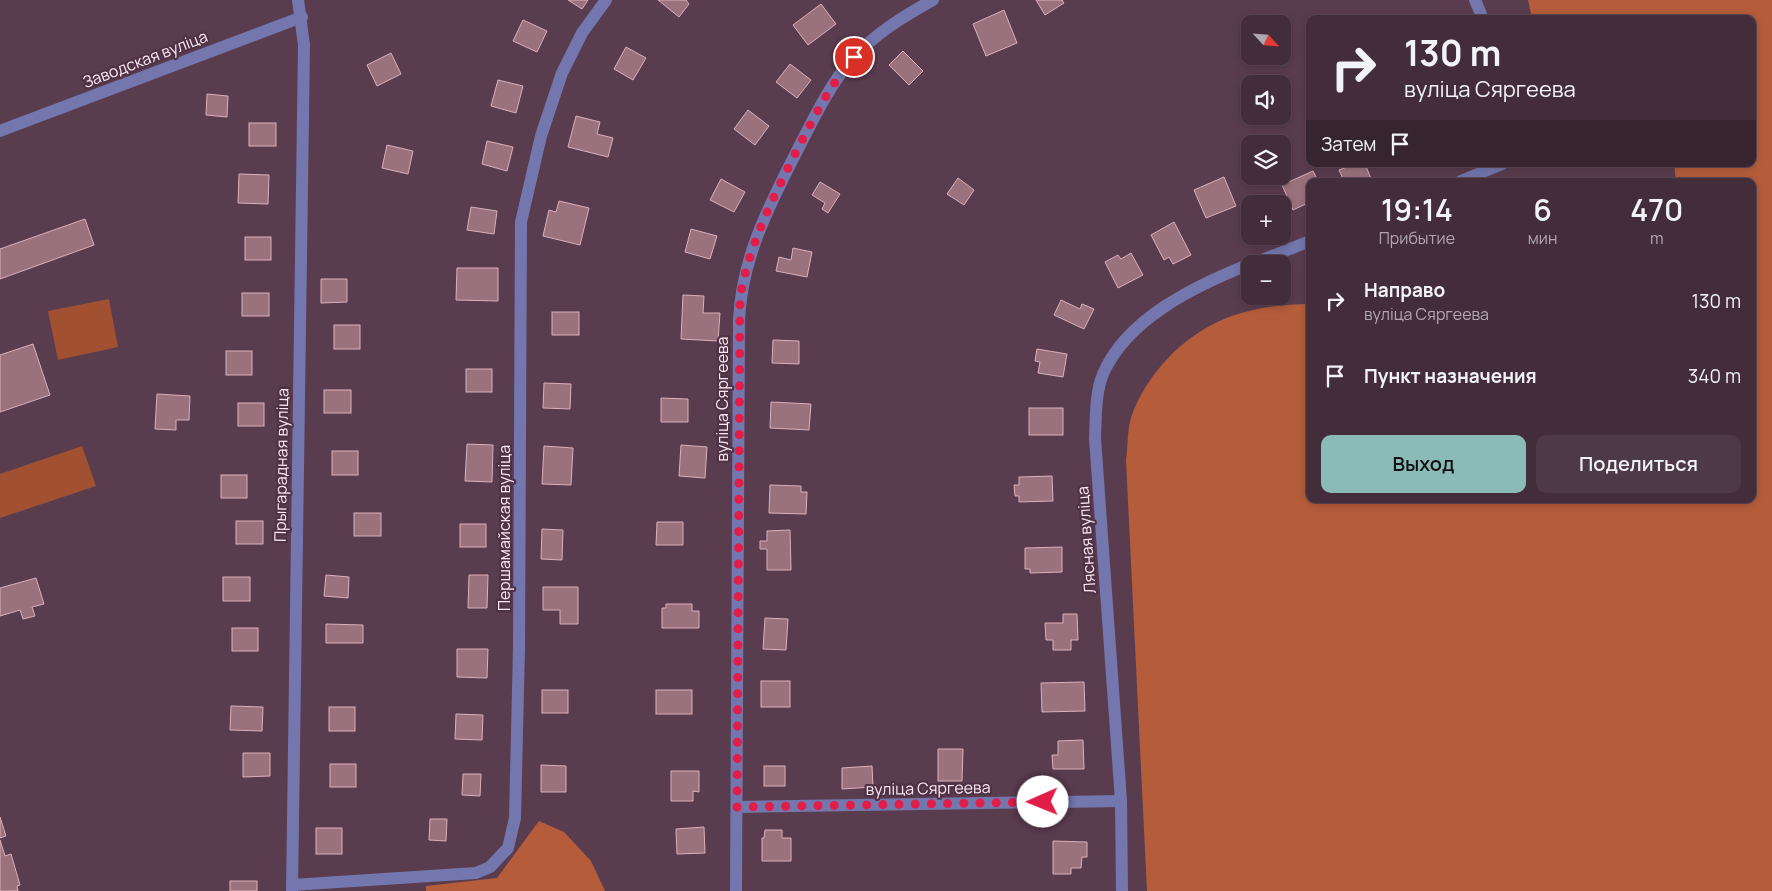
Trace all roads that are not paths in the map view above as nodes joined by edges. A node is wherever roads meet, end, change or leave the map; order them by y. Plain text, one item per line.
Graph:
1 (298, 0) edge
2 (606, 0) edge
3 (933, 0) edge
4 (1475, 0) edge
5 (1482, 15) edge
6 (302, 17) junction
7 (0, 130) edge
8 (1495, 167) edge
9 (1468, 178) edge
10 (1306, 243) edge
11 (1274, 255) edge
12 (1241, 268) edge
13 (1120, 801) junction
14 (737, 807) junction
15 (292, 888) edge
16 (736, 891) edge
17 (1122, 891) edge

1 - 6 street, Прыгарадная вуліца
2 - 15 street, Першамайская вуліца
3 - 14 street, вуліца Сяргеева
4 - 5 street
6 - 7 street, Заводская вуліца
6 - 15 street, Прыгарадная вуліца
8 - 9 street
10 - 11 street, Лясная вуліца
12 - 13 street, Лясная вуліца
13 - 14 street, вуліца Сяргеева
13 - 17 street, Лясная вуліца
14 - 16 street, вуліца Сяргеева

